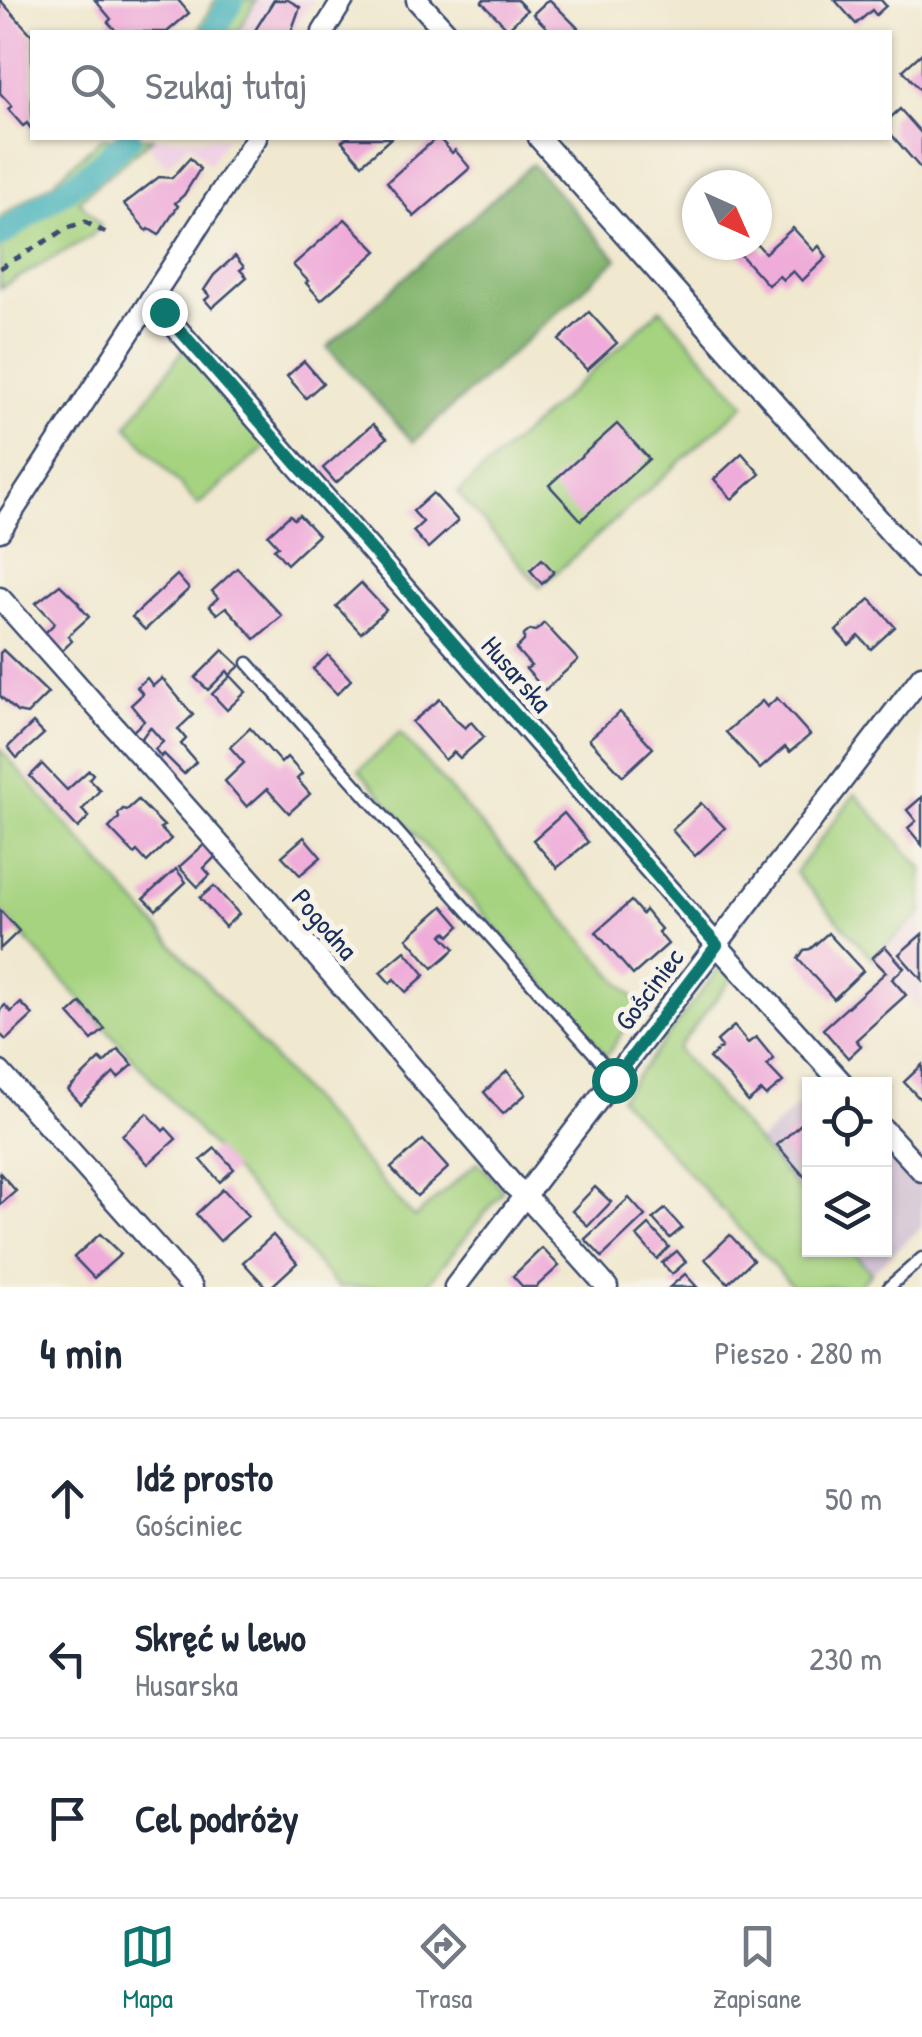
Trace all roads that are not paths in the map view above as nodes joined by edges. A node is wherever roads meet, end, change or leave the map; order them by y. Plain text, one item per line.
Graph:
1 (344, 0) edge
2 (417, 0) edge
3 (324, 30) edge
4 (444, 30) edge
5 (255, 140) edge
6 (540, 140) edge
7 (150, 298) junction
8 (0, 531) edge
9 (922, 568) edge
10 (0, 598) edge
11 (248, 663) dead end
12 (922, 676) edge
13 (717, 945) junction
14 (0, 1072) edge
15 (837, 1077) edge
16 (614, 1080) junction
17 (892, 1139) edge
18 (922, 1172) edge
19 (525, 1195) junction
20 (922, 1258) edge
21 (192, 1287) edge
22 (455, 1287) edge
23 (607, 1287) edge
24 (889, 1287) edge

1 - 3 street
2 - 4 street
5 - 7 street
6 - 9 street
7 - 8 street
7 - 13 street, Husarska
10 - 19 street, Pogodna
11 - 16 lane
12 - 13 street, Gościniec
13 - 15 street, Husarska
13 - 16 street, Gościniec
14 - 21 street
16 - 19 street, Gościniec
17 - 18 street
19 - 22 street, Gościniec
19 - 23 street, Pogodna
20 - 24 lane

